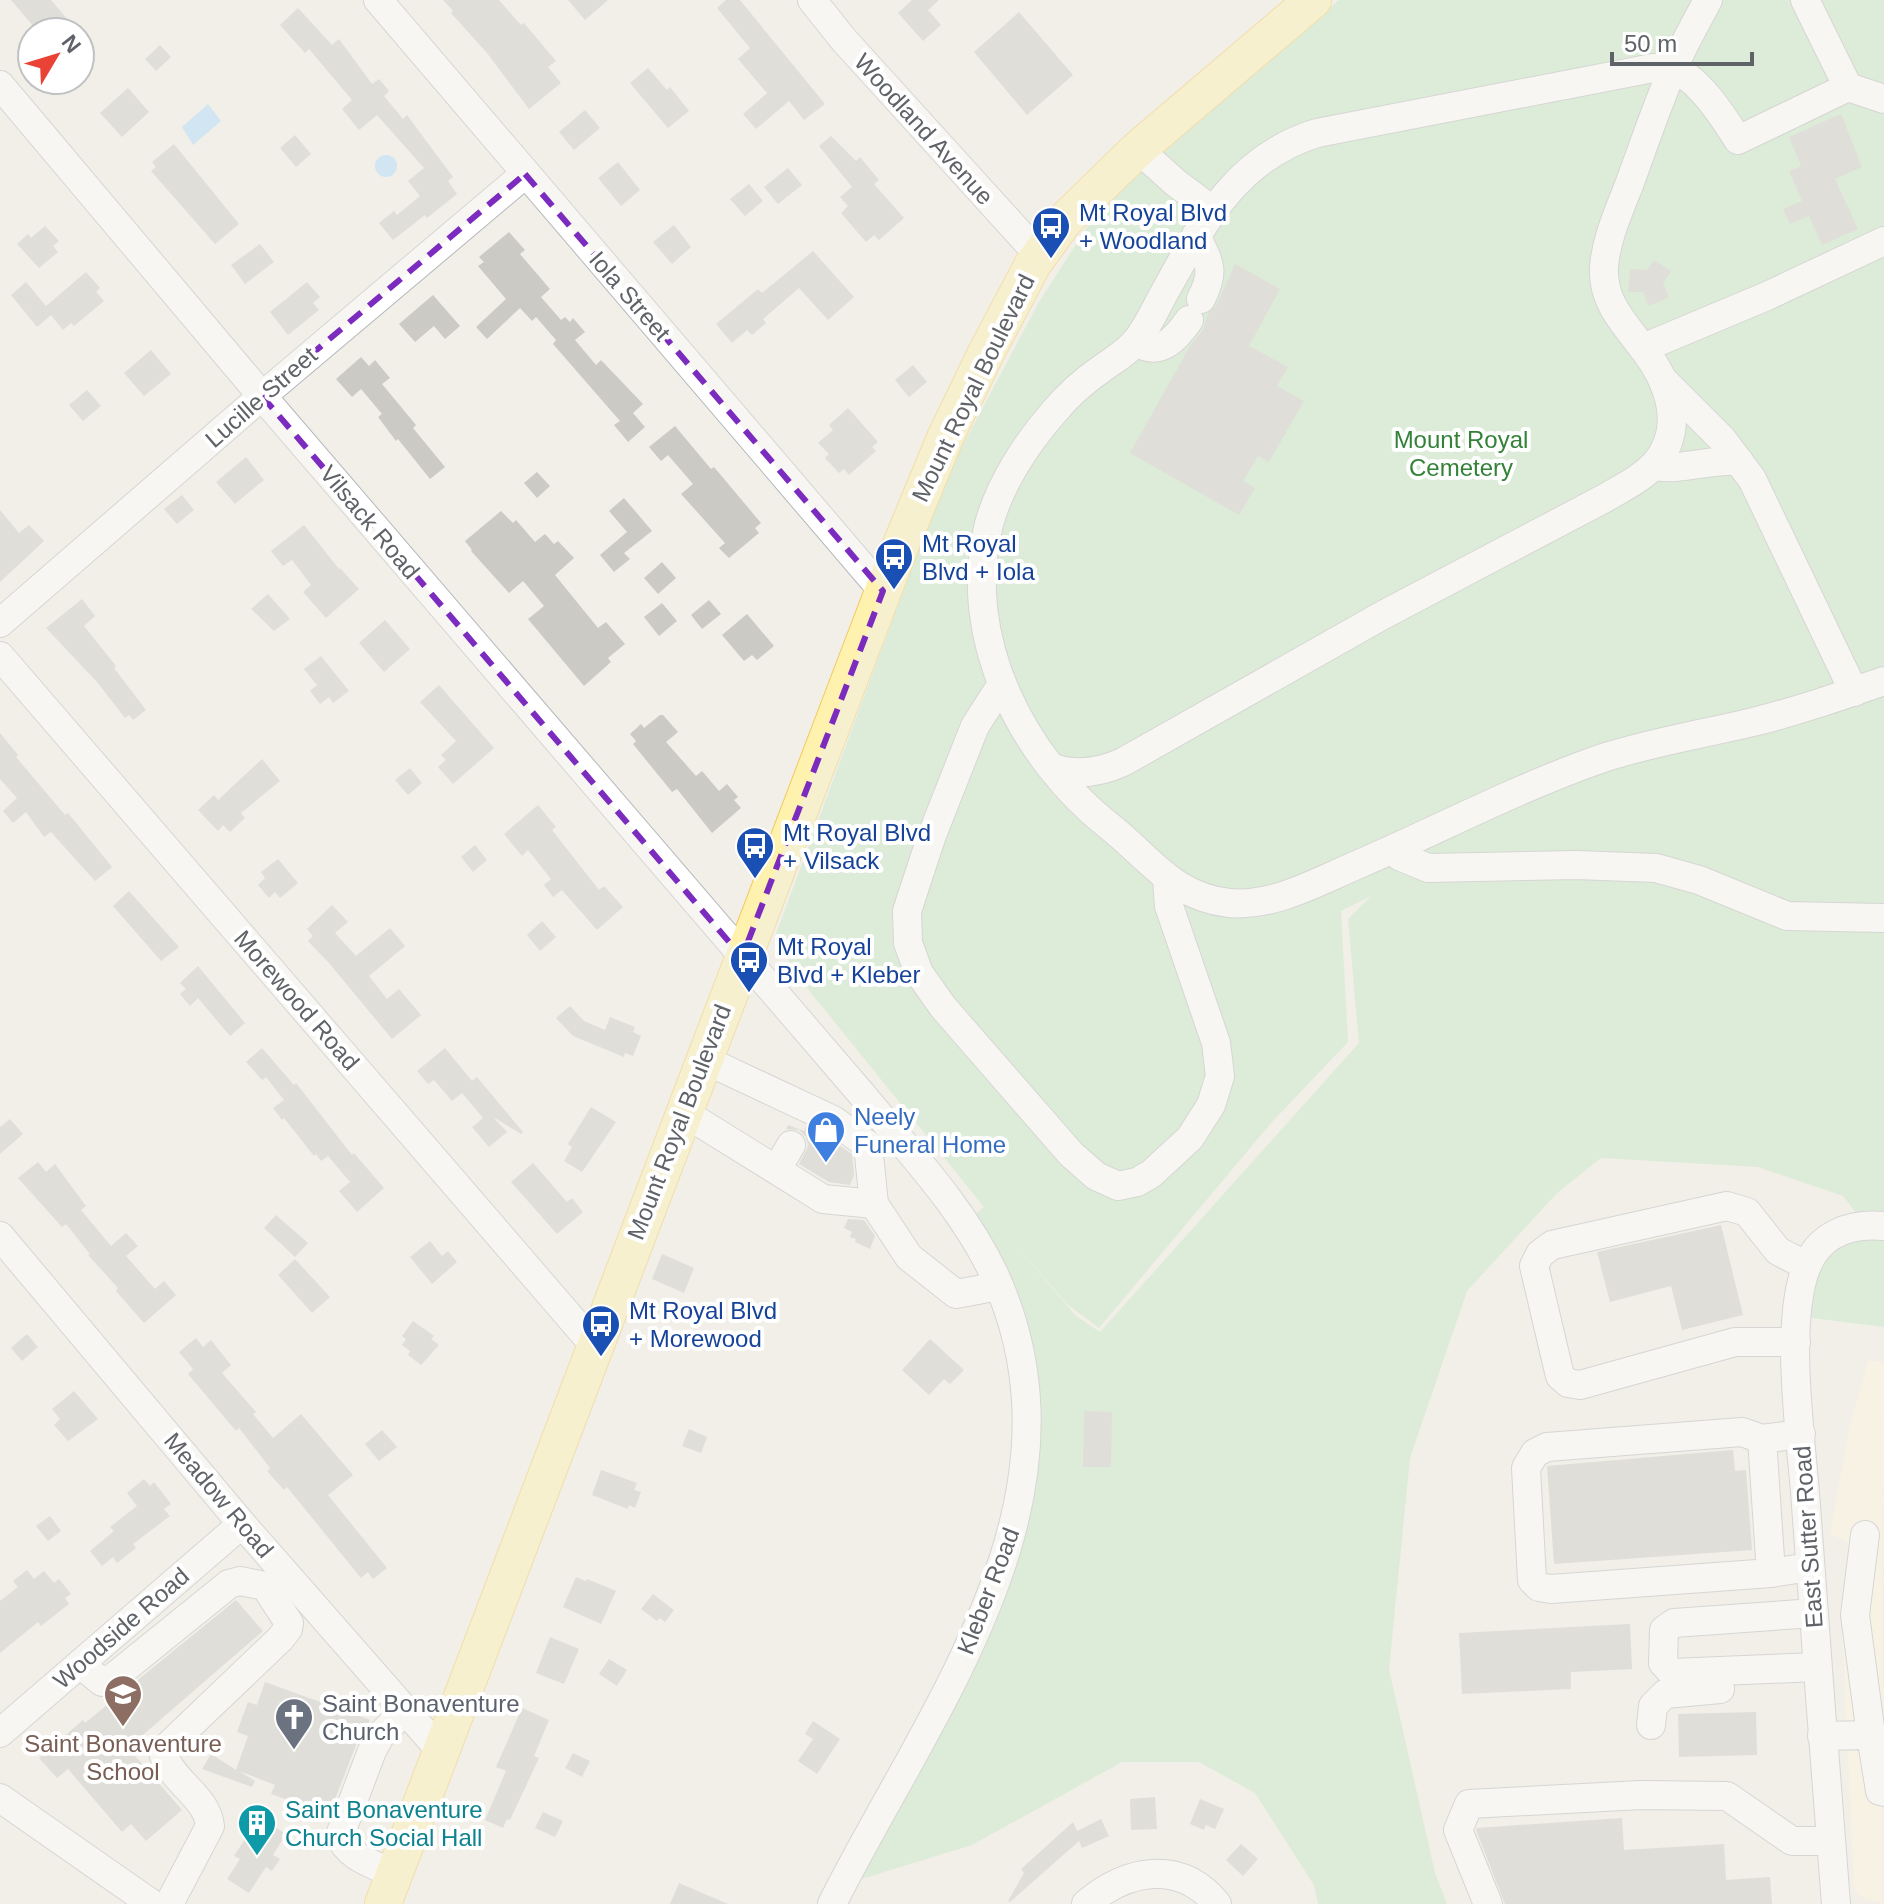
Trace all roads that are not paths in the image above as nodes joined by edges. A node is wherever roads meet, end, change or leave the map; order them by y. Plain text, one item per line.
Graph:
1 (378, 0) edge
2 (812, 0) edge
3 (1313, 0) edge
4 (1708, 0) edge
5 (1805, 0) edge
6 (1672, 69) junction
7 (0, 85) edge
8 (1848, 87) junction
9 (1884, 99) edge
10 (9, 108) edge
11 (1138, 149) junction
12 (525, 174) junction
13 (1212, 210) junction
14 (1196, 235) junction
15 (1884, 241) edge
16 (1039, 255) junction
17 (1136, 342) junction
18 (1643, 348) junction
19 (1664, 380) junction
20 (262, 396) junction
21 (1739, 461) junction
22 (1653, 466) junction
23 (883, 591) junction
24 (0, 623) edge
25 (0, 656) edge
26 (1884, 681) edge
27 (1002, 684) junction
28 (1854, 692) junction
29 (1053, 768) junction
30 (1393, 849) junction
31 (1167, 879) junction
32 (1884, 918) edge
33 (742, 957) junction
34 (703, 1059) junction
35 (683, 1112) junction
36 (798, 1127) junction
37 (777, 1169) junction
38 (874, 1204) junction
39 (1884, 1226) edge
40 (0, 1236) edge
41 (1807, 1266) junction
42 (999, 1286) junction
43 (1796, 1342) junction
44 (594, 1345) junction
45 (1801, 1434) junction
46 (1762, 1439) junction
47 (242, 1524) junction
48 (1865, 1535) dead end
49 (1810, 1567) junction
50 (1771, 1573) junction
51 (274, 1578) junction
52 (164, 1591) junction
53 (1814, 1613) junction
54 (188, 1618) junction
55 (80, 1664) junction
56 (1818, 1677) junction
57 (405, 1710) junction
58 (1651, 1725) dead end
59 (0, 1733) edge
60 (1871, 1735) junction
61 (1822, 1736) junction
62 (441, 1751) junction
63 (1884, 1792) edge
64 (0, 1798) edge
65 (1831, 1841) junction
66 (389, 1889) edge
67 (137, 1900) edge
68 (169, 1904) edge
69 (832, 1904) edge
70 (1086, 1904) edge
71 (1217, 1904) edge
72 (1488, 1904) edge
73 (1836, 1904) edge

1 - 12 street, Iola Street
2 - 16 street, Woodland Avenue
3 - 11 main road, Mount Royal Boulevard
4 - 6 street
5 - 8 street
6 - 8 street
6 - 13 street
6 - 18 street
7 - 10 street, Vilsack Road
8 - 9 street
10 - 20 street, Vilsack Road
11 - 13 street
11 - 16 main road, Mount Royal Boulevard
12 - 20 street, Lucille Street
12 - 23 street, Iola Street
13 - 14 street
14 - 17 street
14 - 17 street
15 - 18 street
16 - 23 main road, Mount Royal Boulevard
17 - 27 street
18 - 19 street
19 - 21 street
19 - 22 street
20 - 24 street, Lucille Street
20 - 33 street, Vilsack Road
21 - 22 street
21 - 28 street
22 - 29 street
23 - 33 main road, Mount Royal Boulevard
25 - 44 street, Morewood Road
26 - 28 street
27 - 29 street
27 - 31 street
28 - 30 street
29 - 31 street
30 - 31 street
30 - 32 street
33 - 34 main road, Mount Royal Boulevard
33 - 42 street, Kleber Road
34 - 35 main road, Mount Royal Boulevard
34 - 36 street
35 - 37 street
35 - 44 main road, Mount Royal Boulevard
36 - 37 street
36 - 38 street
37 - 38 street
38 - 42 street
39 - 41 street, East Sutter Road
40 - 47 street, Meadow Road
41 - 43 street, East Sutter Road
41 - 43 street
42 - 69 street, Kleber Road
43 - 45 street, East Sutter Road
44 - 62 main road, Mount Royal Boulevard
45 - 46 street
45 - 49 street, East Sutter Road
46 - 50 street
46 - 50 street
47 - 51 street, Meadow Road
47 - 52 street, Woodside Road
48 - 60 street
49 - 50 street
49 - 53 street, East Sutter Road
51 - 54 street
51 - 57 street, Meadow Road
51 - 68 street
52 - 54 street
52 - 55 street, Woodside Road
53 - 56 street, East Sutter Road
53 - 56 street
54 - 55 street
55 - 59 street, Woodside Road
56 - 58 street
56 - 61 street, East Sutter Road
57 - 62 street, Meadow Road
57 - 66 street
60 - 61 street
60 - 63 street
61 - 65 street, East Sutter Road
62 - 66 main road, Mount Royal Boulevard
64 - 67 street
65 - 72 street
65 - 73 street, East Sutter Road
70 - 71 street

